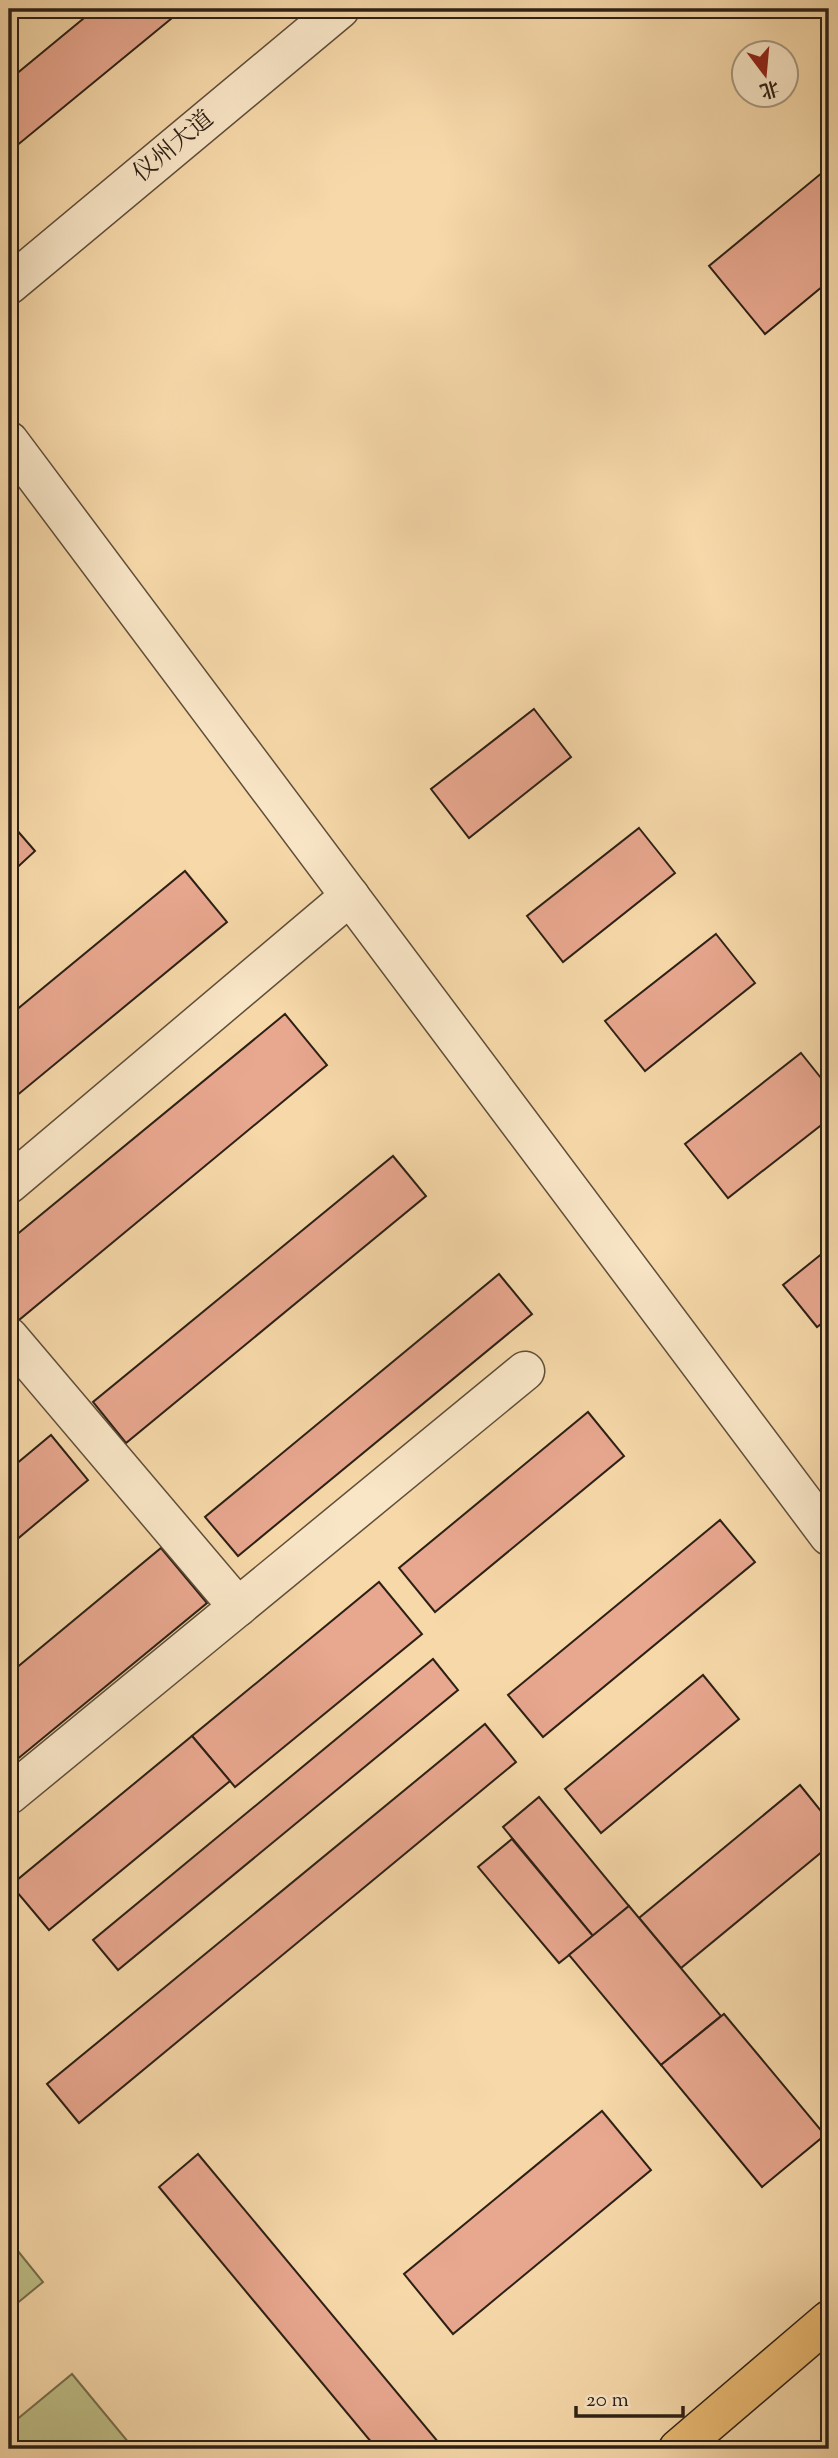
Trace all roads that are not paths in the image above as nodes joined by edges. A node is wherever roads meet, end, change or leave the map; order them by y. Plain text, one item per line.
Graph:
1 (340, 9) edge
2 (9, 285) edge
3 (9, 442) edge
4 (350, 896) junction
5 (9, 1184) edge
6 (9, 1337) edge
7 (526, 1371) dead end
8 (829, 1536) edge
9 (238, 1607) junction
10 (9, 1795) edge
11 (829, 2320) edge
12 (678, 2449) edge

1 - 2 street, 仪州大道
3 - 4 street
4 - 5 street
4 - 8 street
6 - 9 street
7 - 9 street
9 - 10 street
11 - 12 highway

